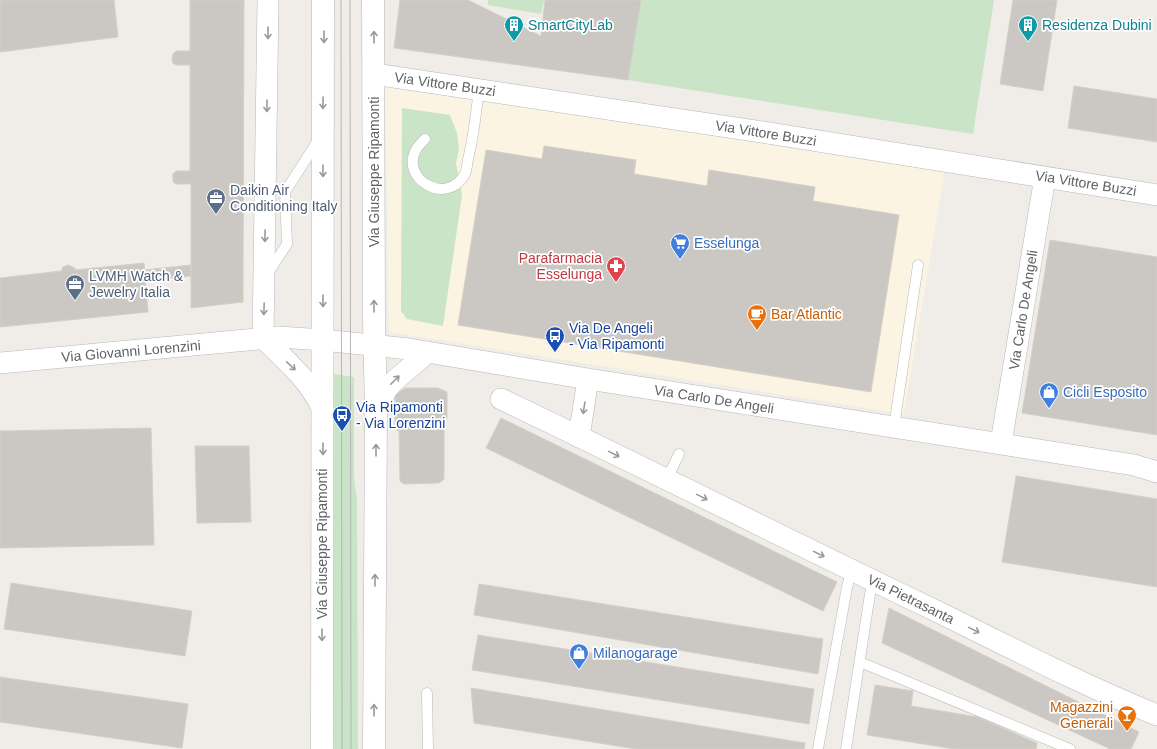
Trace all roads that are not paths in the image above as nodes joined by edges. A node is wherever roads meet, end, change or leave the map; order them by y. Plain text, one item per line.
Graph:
1 (268, 0) edge
2 (324, 0) edge
3 (373, 0) edge
4 (374, 74) junction
5 (479, 89) junction
6 (323, 132) junction
7 (425, 139) dead end
8 (1045, 177) junction
9 (1157, 195) edge
10 (918, 265) dead end
11 (264, 279) junction
12 (263, 338) junction
13 (323, 340) junction
14 (375, 345) junction
15 (428, 352) junction
16 (0, 363) edge
17 (588, 379) junction
18 (501, 399) dead end
19 (323, 410) junction
20 (376, 413) junction
21 (894, 427) junction
22 (579, 437) junction
23 (1001, 443) junction
24 (679, 454) dead end
25 (1134, 464) junction
26 (1157, 464) edge
27 (1157, 472) edge
28 (668, 479) junction
29 (852, 570) junction
30 (873, 581) junction
31 (860, 662) junction
32 (427, 693) dead end
33 (1157, 715) edge
34 (322, 749) edge
35 (374, 749) edge
36 (428, 749) edge
37 (818, 749) edge
38 (846, 749) edge
39 (1070, 749) edge

1 -> 11 street
2 -> 6 street, Via Giuseppe Ripamonti
4 -> 3 street, Via Giuseppe Ripamonti
4 - 5 street, Via Vittore Buzzi
14 -> 4 street, Via Giuseppe Ripamonti
5 - 7 lane
5 - 8 street, Via Vittore Buzzi
6 - 11 lane
6 -> 13 street, Via Giuseppe Ripamonti
8 - 9 street, Via Vittore Buzzi
8 - 23 street, Via Carlo De Angeli
10 - 21 lane
11 -> 12 street
12 - 13 street, Via Giovanni Lorenzini
12 - 16 street, Via Giovanni Lorenzini
12 -> 19 street
13 - 14 street
13 - 19 street, Via Giuseppe Ripamonti
14 - 15 street, Via Carlo De Angeli
14 - 20 street, Via Giuseppe Ripamonti
15 - 17 street, Via Carlo De Angeli
20 -> 15 street
17 - 21 street, Via Carlo De Angeli
17 -> 22 street
18 - 22 street, Via Pietrasanta
19 -> 34 street, Via Giuseppe Ripamonti
35 -> 20 street, Via Giuseppe Ripamonti
21 - 23 street, Via Carlo De Angeli
22 -> 28 street, Via Pietrasanta
23 - 25 street, Via Carlo De Angeli
24 - 28 lane
25 - 26 street, Via Carlo De Angeli
25 - 27 street, Via Carlo De Angeli
28 -> 29 street, Via Pietrasanta
29 - 30 street, Via Pietrasanta
29 - 37 lane
30 - 31 lane
30 -> 33 street, Via Pietrasanta
31 - 38 lane
31 - 39 lane
32 - 36 lane

